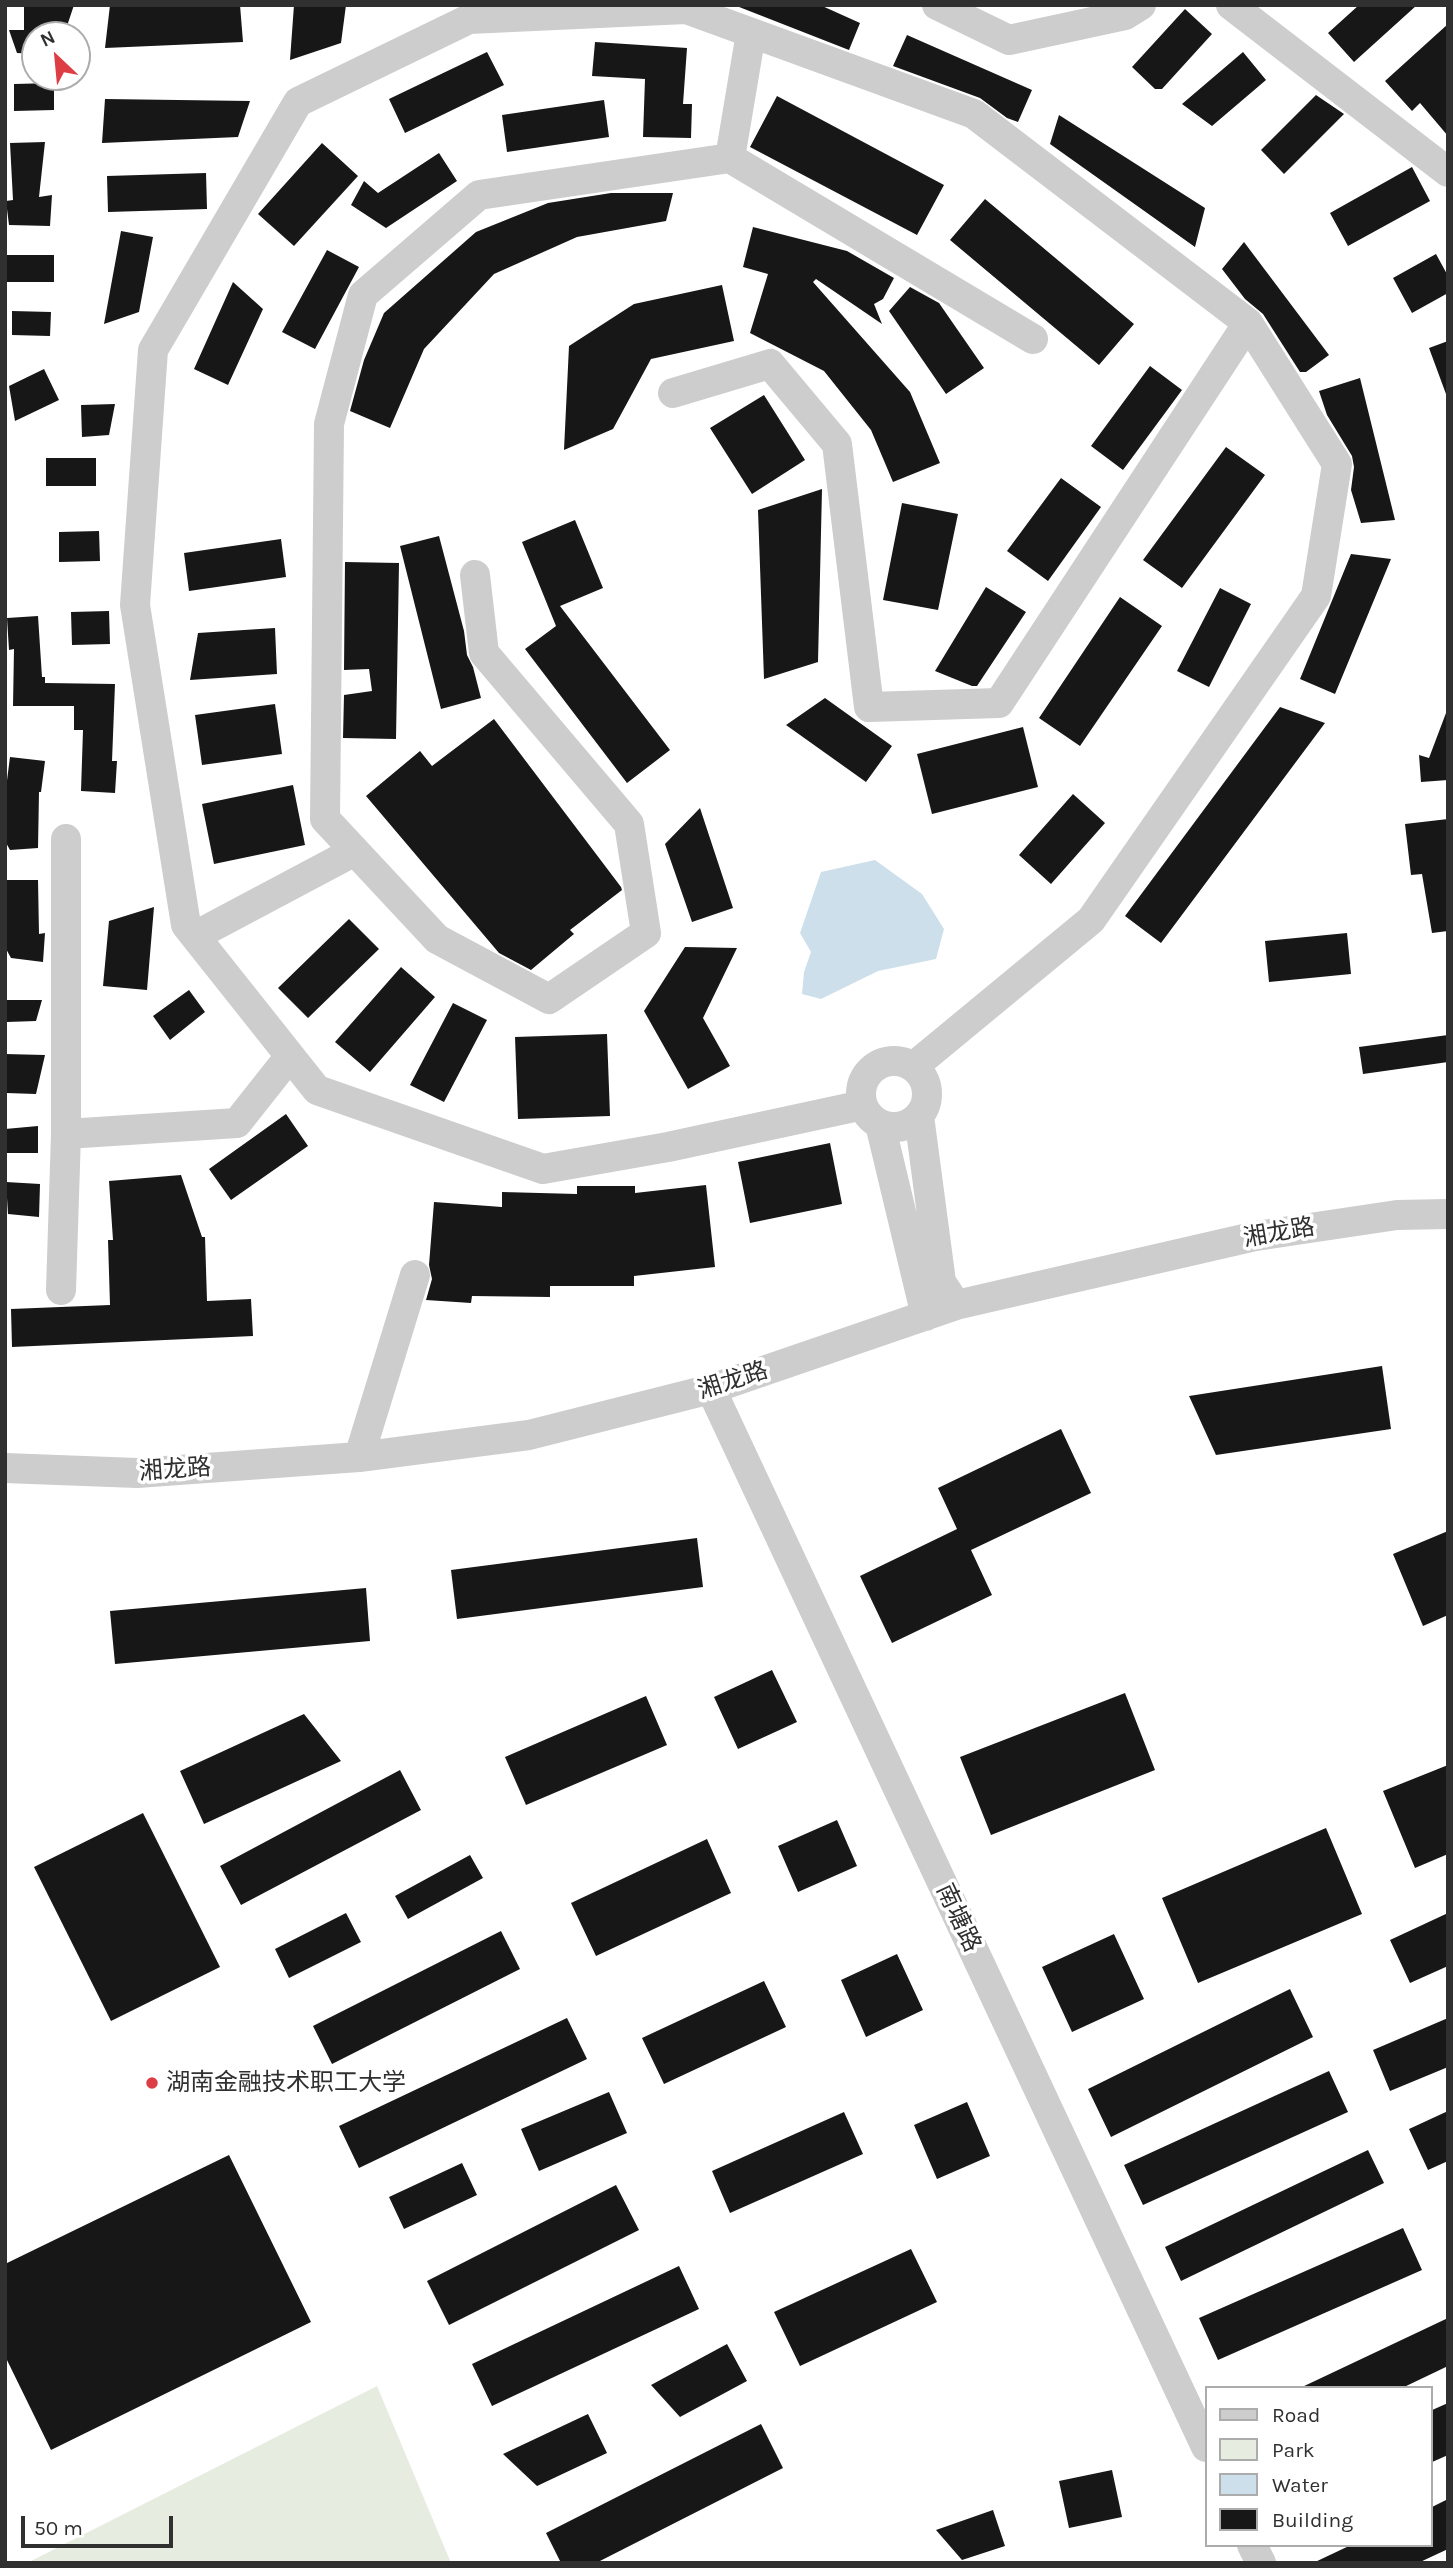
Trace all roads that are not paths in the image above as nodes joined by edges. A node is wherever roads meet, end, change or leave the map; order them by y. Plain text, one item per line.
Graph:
1 (937, 5) edge
2 (1141, 5) edge
3 (1231, 5) edge
4 (751, 33) junction
5 (730, 158) junction
6 (1448, 172) edge
7 (1248, 323) junction
8 (1033, 339) dead end
9 (673, 393) dead end
10 (475, 575) dead end
11 (66, 839) dead end
12 (355, 851) junction
13 (195, 936) junction
14 (290, 1056) junction
15 (913, 1068) junction
16 (871, 1114) junction
17 (919, 1116) junction
18 (66, 1134) junction
19 (1448, 1214) edge
20 (415, 1275) dead end
21 (61, 1290) dead end
22 (956, 1305) junction
23 (926, 1316) junction
24 (711, 1389) junction
25 (359, 1457) junction
26 (5, 1468) edge
27 (1204, 2443) edge
28 (1253, 2547) edge
29 (1261, 2563) edge

1 - 2 street
3 - 6 street
4 - 5 street
4 - 7 street
4 - 13 street
5 - 8 street
5 - 12 street
7 - 9 street
7 - 15 street
10 - 12 street
11 - 18 street
12 - 13 street
13 - 14 street
14 - 16 street
14 - 18 street
15 - 16 street
15 - 17 street
16 - 17 street
16 - 23 street
17 - 22 street
18 - 21 street
19 - 22 street, 湘龙路
20 - 25 street
22 - 23 street, 湘龙路
23 - 24 street, 湘龙路
24 - 25 street, 湘龙路
24 - 27 street, 南塘路
25 - 26 street, 湘龙路
28 - 29 street

